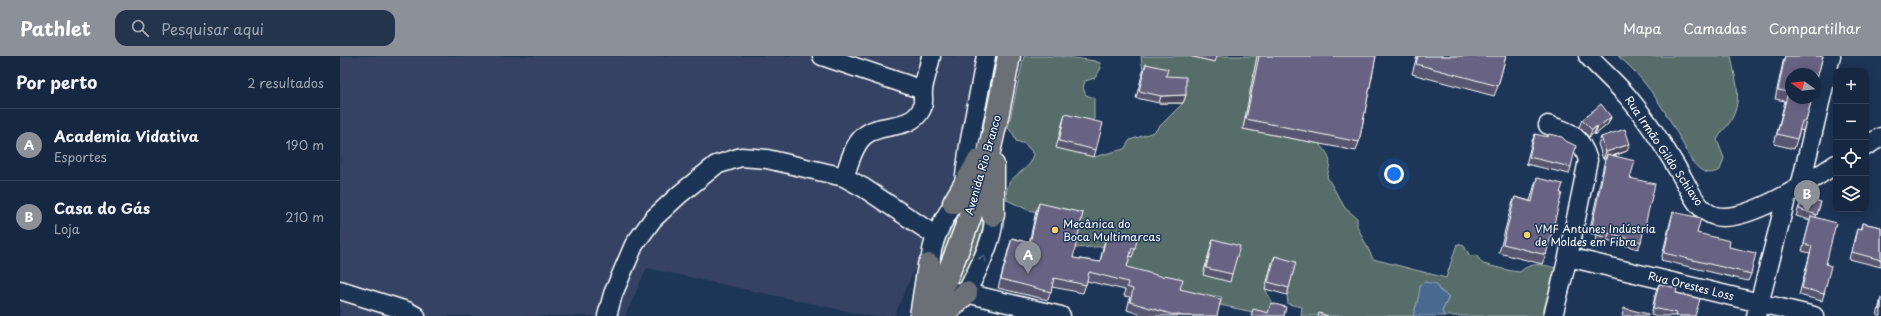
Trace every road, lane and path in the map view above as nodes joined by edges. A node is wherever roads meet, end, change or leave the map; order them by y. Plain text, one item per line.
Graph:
1 (822, 56) edge
2 (931, 56) edge
3 (986, 56) edge
4 (1009, 56) edge
5 (1588, 56) edge
6 (1831, 56) edge
7 (923, 90) junction
8 (1548, 124) dead end
9 (993, 136) junction
10 (1881, 137) edge
11 (1869, 144) edge
12 (1833, 166) edge
13 (844, 177) junction
14 (1794, 191) junction
15 (965, 195) junction
16 (993, 215) junction
17 (936, 236) junction
18 (1568, 257) junction
19 (929, 265) junction
20 (942, 289) junction
21 (340, 290) edge
22 (966, 293) junction
23 (1758, 310) edge
24 (416, 316) edge
25 (607, 316) edge
26 (921, 316) edge
27 (930, 316) edge
28 (942, 316) edge
29 (1061, 316) edge
30 (1553, 316) edge
31 (1814, 316) edge

1 - 7 street
2 - 7 street
3 - 15 street
4 - 9 main road, Avenida Rio Branco
5 - 14 street, Rua Irmão Gildo Schiavo
6 - 14 street
7 - 13 street
8 - 18 street
9 - 15 main road, Avenida Rio Branco
9 - 16 main road
10 - 11 street
12 - 14 street, Rua Irmão Gildo Schiavo
13 - 17 street
13 - 25 street
14 - 23 street
15 - 16 street
15 - 17 street
15 - 20 main road, Avenida Rio Branco
22 -> 16 street
17 - 19 street
18 - 23 street, Rua Orestes Loss
18 - 30 street
19 - 20 street
19 - 26 main road
20 - 22 street
20 - 27 main road, Avenida Rio Branco
21 - 24 street
22 - 28 main road
22 - 29 street
23 - 31 street, Rua Orestes Loss

